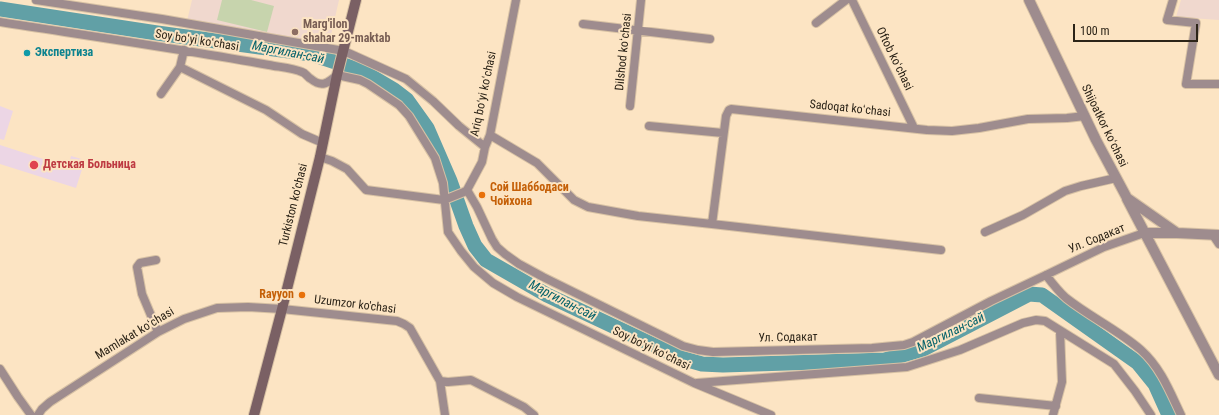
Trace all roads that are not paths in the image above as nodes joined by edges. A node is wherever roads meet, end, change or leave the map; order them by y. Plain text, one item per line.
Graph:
1 (36, 0) edge
2 (356, 0) edge
3 (516, 0) edge
4 (641, 0) edge
5 (846, 0) edge
6 (852, 0) edge
7 (1030, 0) edge
8 (1173, 0) edge
9 (0, 22) edge
10 (816, 23) dead end
11 (583, 24) dead end
12 (638, 30) junction
13 (710, 39) dead end
14 (184, 50) junction
15 (344, 51) junction
16 (180, 67) junction
17 (337, 75) junction
18 (1219, 84) edge
19 (161, 94) dead end
20 (630, 106) dead end
21 (1085, 116) junction
22 (649, 126) dead end
23 (914, 128) junction
24 (723, 133) junction
25 (490, 135) junction
26 (323, 143) junction
27 (485, 147) junction
28 (320, 157) junction
29 (1116, 178) junction
30 (466, 191) junction
31 (1127, 198) junction
32 (446, 199) junction
33 (712, 224) junction
34 (985, 232) dead end
35 (1144, 233) junction
36 (1182, 234) junction
37 (1216, 235) edge
38 (1219, 244) edge
39 (941, 250) dead end
40 (156, 260) dead end
41 (1046, 275) junction
42 (282, 309) junction
43 (1060, 331) junction
44 (158, 332) junction
45 (0, 369) edge
46 (1219, 375) edge
47 (440, 381) junction
48 (694, 384) junction
49 (979, 398) dead end
50 (1056, 406) junction
51 (31, 415) edge
52 (38, 415) edge
53 (254, 415) edge
54 (446, 415) edge
55 (534, 415) edge
56 (771, 415) edge
57 (1053, 415) edge
58 (1151, 415) edge
59 (1180, 415) edge

1 - 15 street
2 - 15 main road, Turkiston ko’chasi
3 - 25 street, Ariq boʻyi koʻchasi
4 - 12 street, Dilshod koʻchasi
5 - 10 street
6 - 23 street, Oftob koʻchasi
7 - 21 street, Shijoatkor koʻchasi
8 - 18 street
9 - 14 street, Soy boʻyi koʻchasi
11 - 12 street
12 - 13 street
12 - 20 street, Dilshod koʻchasi
14 - 16 street
14 - 17 street, Soy boʻyi koʻchasi
15 - 17 main road, Turkiston ko’chasi
15 - 27 street
16 - 19 street
16 - 26 street
17 - 26 main road, Turkiston ko’chasi
17 - 32 street, Soy boʻyi koʻchasi
21 - 23 street, Sadoqat koʻchasi
21 - 29 street, Shijoatkor koʻchasi
22 - 24 street
23 - 24 street, Sadoqat koʻchasi
24 - 33 street, Sadoqat koʻchasi
25 - 27 street, Ariq boʻyi koʻchasi
25 - 33 street
26 - 28 main road, Turkiston ko’chasi
27 - 30 street, Ariq boʻyi koʻchasi
28 - 32 street
28 - 42 main road, Turkiston ko’chasi
29 - 31 street, Shijoatkor koʻchasi
29 - 34 street
30 - 32 street
30 - 41 street, Ул. Содакат
31 - 35 street
31 - 36 street, Shijoatkor koʻchasi
32 - 48 street, Soy boʻyi koʻchasi
33 - 39 street
35 - 36 street
35 - 41 street, Ул. Содакат
35 - 46 street
36 - 37 street
37 - 38 street
40 - 44 street
41 - 59 street
42 - 44 street, Mamlakat koʻchasi
42 - 47 street, Uzumzor ko'chasi
42 - 53 main road, Turkiston ko’chasi
43 - 48 street, Soy boʻyi koʻchasi
43 - 50 street
43 - 58 street, Soy boʻyi koʻchasi
44 - 52 street, Mamlakat koʻchasi
45 - 51 street
47 - 54 street, Uzumzor ko'chasi
47 - 55 street
48 - 56 street, Soy boʻyi koʻchasi
49 - 50 street
50 - 57 street

